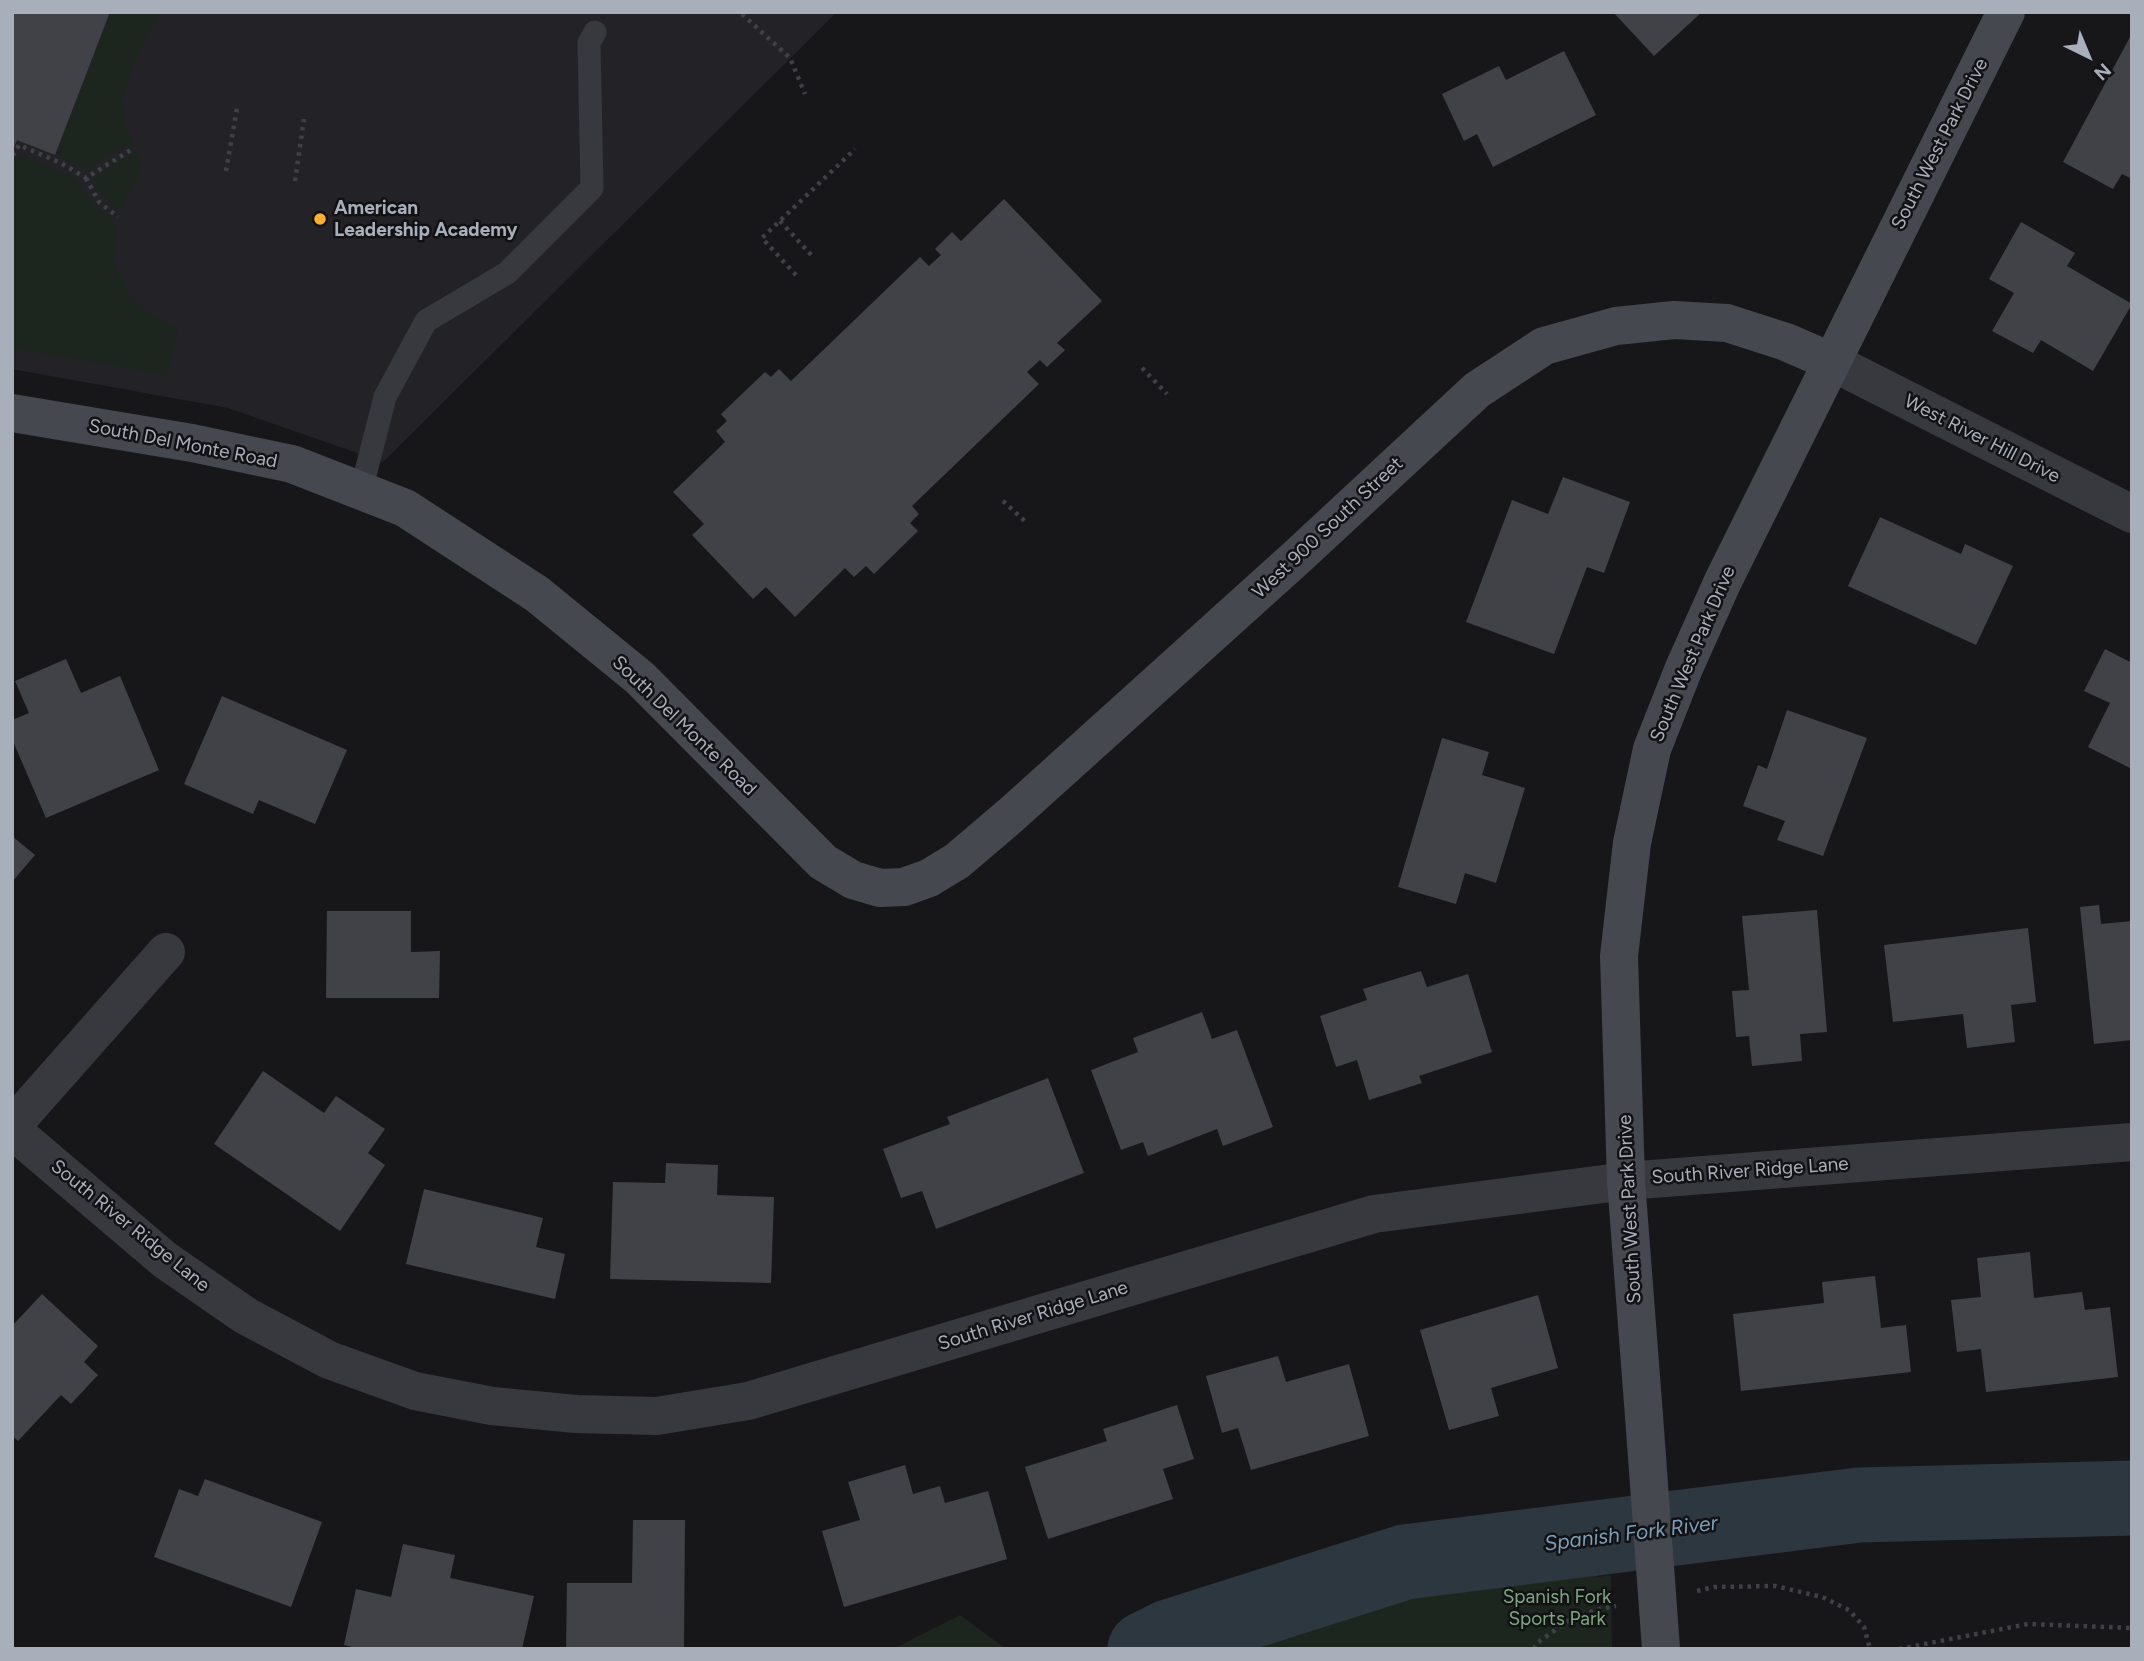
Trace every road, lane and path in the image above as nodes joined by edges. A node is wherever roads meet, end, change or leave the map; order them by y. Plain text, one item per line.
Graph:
1 (2006, 12) edge
2 (742, 14) dead end
3 (595, 32) dead end
4 (805, 94) dead end
5 (237, 108) dead end
6 (304, 119) dead end
7 (134, 148) dead end
8 (855, 149) dead end
9 (12, 153) edge
10 (226, 171) dead end
11 (86, 178) junction
12 (295, 181) dead end
13 (118, 217) dead end
14 (780, 221) junction
15 (814, 258) dead end
16 (796, 275) dead end
17 (1832, 362) junction
18 (1142, 368) dead end
19 (1167, 394) dead end
20 (12, 413) edge
21 (362, 491) junction
22 (1003, 501) dead end
23 (2132, 514) edge
24 (1027, 524) dead end
25 (880, 888) joint
26 (166, 952) dead end
27 (12, 1128) edge
28 (2132, 1142) edge
29 (1626, 1181) junction
30 (1688, 1592) dead end
31 (1622, 1605) dead end
32 (2132, 1628) edge
33 (1534, 1649) edge
34 (1661, 1649) edge
35 (1870, 1649) edge
36 (1899, 1649) edge

1 - 17 street, South West Park Drive
2 - 4 path
3 - 21 lane
5 - 10 path
6 - 12 path
7 - 11 path
8 - 14 path
9 - 11 path
11 - 13 path
14 - 15 path
14 - 16 path
17 - 23 street, West River Hill Drive
17 - 25 street, West 900 South Street
17 - 29 street, South West Park Drive
18 - 19 path
20 - 21 street, South Del Monte Road
21 - 25 street, South Del Monte Road
22 - 24 path
26 - 27 street
27 - 29 street, South River Ridge Lane
28 - 29 street, South River Ridge Lane
29 - 34 street, South West Park Drive, bridge
30 - 35 path
31 - 33 path
32 - 36 path

